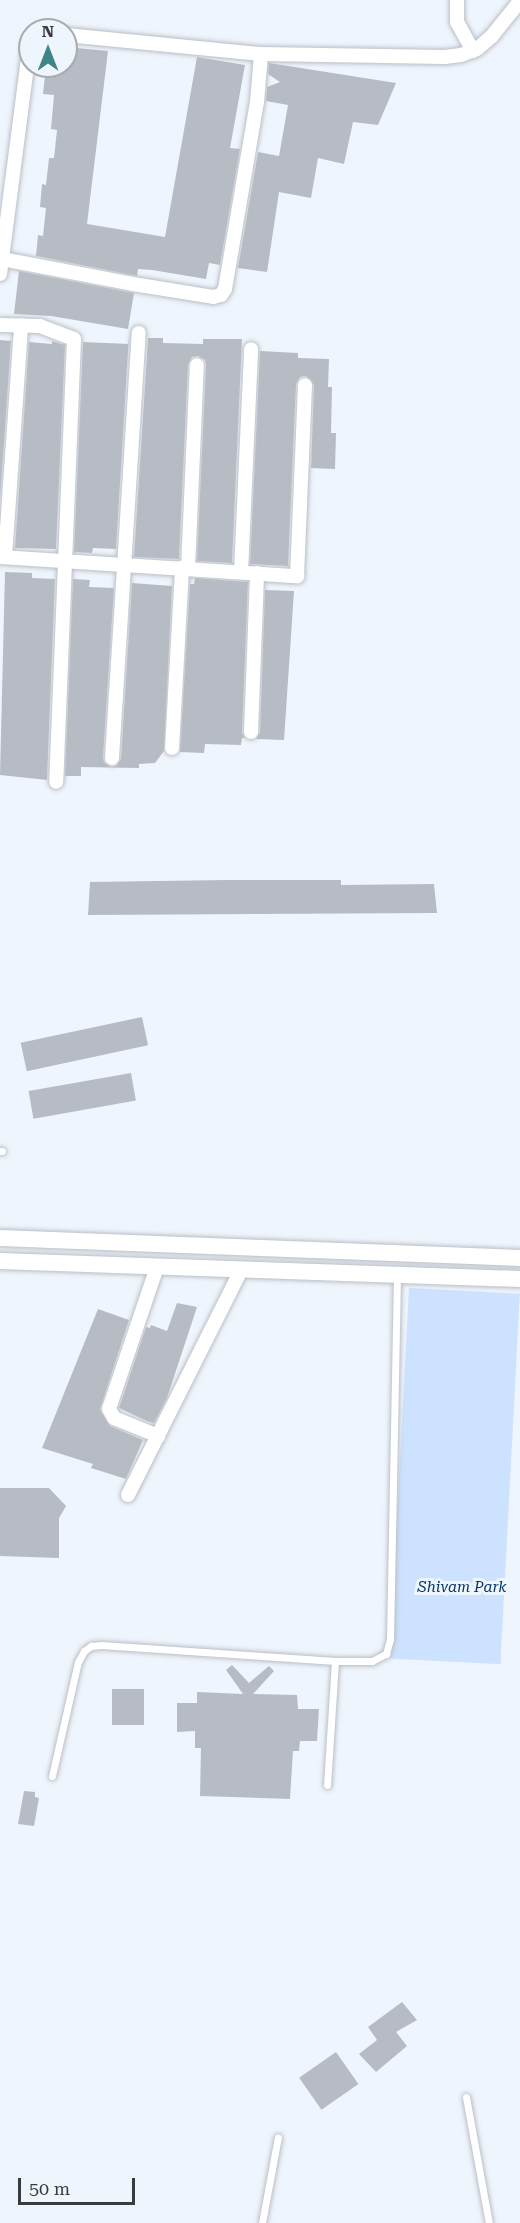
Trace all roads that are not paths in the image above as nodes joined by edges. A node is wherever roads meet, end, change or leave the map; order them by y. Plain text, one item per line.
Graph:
1 (457, 0) edge
2 (520, 1) edge
3 (78, 36) edge
4 (472, 51) junction
5 (261, 54) junction
6 (26, 78) edge
7 (2, 259) junction
8 (0, 274) edge
9 (0, 325) edge
10 (21, 326) junction
11 (139, 333) dead end
12 (251, 349) dead end
13 (197, 365) dead end
14 (305, 385) dead end
15 (2, 557) edge
16 (67, 560) junction
17 (124, 563) junction
18 (185, 567) junction
19 (241, 572) junction
20 (257, 573) junction
21 (251, 732) dead end
22 (172, 748) dead end
23 (112, 758) dead end
24 (56, 782) dead end
25 (0, 1238) edge
26 (520, 1258) edge
27 (0, 1262) edge
28 (157, 1267) junction
29 (241, 1270) junction
30 (397, 1275) junction
31 (520, 1280) edge
32 (158, 1436) junction
33 (128, 1495) dead end
34 (334, 1660) junction
35 (52, 1776) dead end
36 (327, 1785) dead end
37 (466, 2097) dead end
38 (278, 2137) dead end
39 (262, 2223) edge
40 (489, 2223) edge

1 - 4 street
2 - 4 street
3 - 5 street
4 - 5 street
5 - 7 street
6 - 7 street
7 - 8 street
9 - 10 street
10 - 15 street
10 - 16 street
11 - 17 street
12 - 19 street
13 - 18 street
14 - 20 street
15 - 16 street
16 - 17 street
16 - 24 street
17 - 18 street
17 - 23 street
18 - 19 street
18 - 22 street
19 - 20 street
20 - 21 street
25 - 26 street
27 - 28 street
28 - 29 street
28 - 32 street
29 - 30 street
29 - 32 street
30 - 31 street
30 - 34 lane
32 - 33 street
34 - 35 lane
34 - 36 lane
37 - 40 lane
38 - 39 lane

